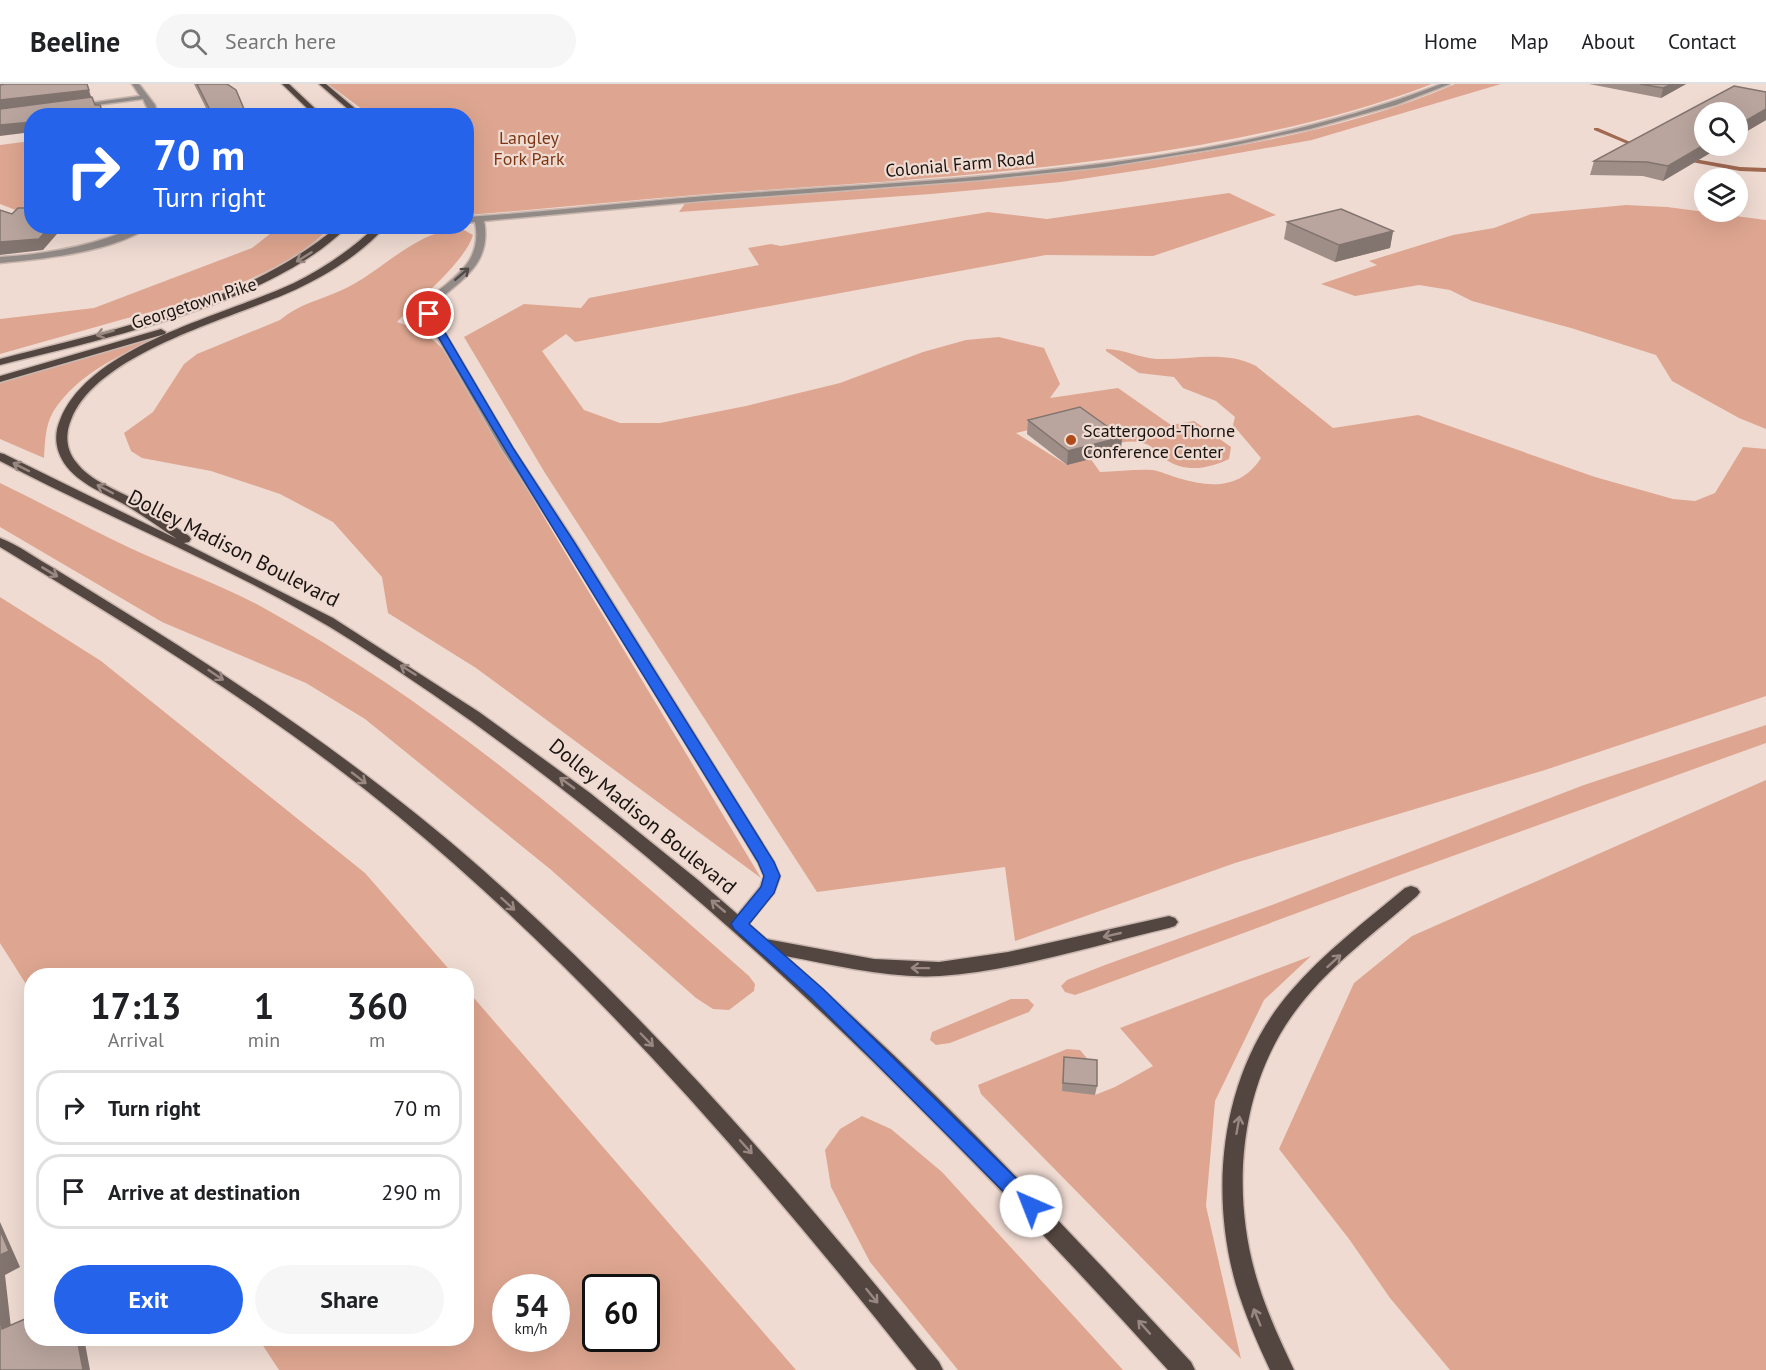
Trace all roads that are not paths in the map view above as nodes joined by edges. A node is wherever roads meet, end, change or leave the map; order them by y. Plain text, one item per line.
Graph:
1 (135, 84) edge
2 (285, 84) edge
3 (322, 84) edge
4 (1447, 84) edge
5 (145, 97) junction
6 (69, 106) edge
7 (151, 108) edge
8 (311, 108) edge
9 (351, 108) edge
10 (474, 219) edge
11 (474, 221) edge
12 (124, 234) edge
13 (335, 234) edge
14 (374, 234) edge
15 (0, 260) edge
16 (251, 304) junction
17 (0, 362) edge
18 (0, 379) edge
19 (0, 456) edge
20 (0, 542) edge
21 (225, 565) junction
22 (1411, 892) dead end
23 (1169, 922) dead end
24 (739, 924) junction
25 (762, 945) junction
26 (931, 1370) edge
27 (1183, 1370) edge
28 (1282, 1370) edge

1 - 5 street
2 - 8 main road
3 - 9 main road
4 - 10 street, Colonial Farm Road
5 - 6 street
5 - 7 street
24 -> 11 street
12 - 15 street
13 -> 17 main road, Georgetown Pike
14 - 16 main road, Georgetown Pike
16 - 18 main road, Georgetown Pike
21 -> 16 main road
21 -> 19 main road, Dolley Madison Boulevard
20 -> 26 main road
24 -> 21 main road, Dolley Madison Boulevard
28 -> 22 main road
23 -> 25 main road
24 - 25 main road, Dolley Madison Boulevard
27 -> 25 main road, Dolley Madison Boulevard

